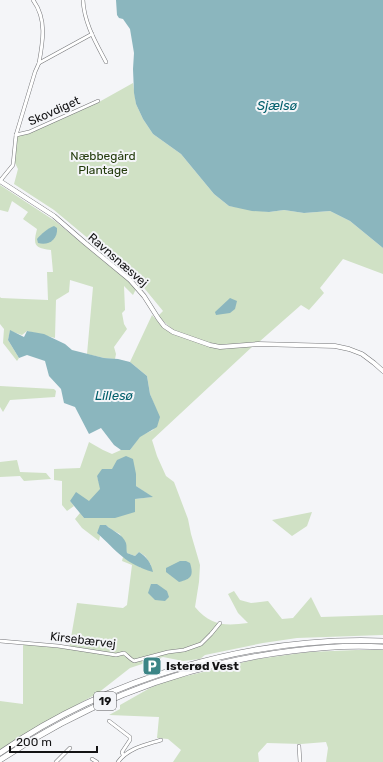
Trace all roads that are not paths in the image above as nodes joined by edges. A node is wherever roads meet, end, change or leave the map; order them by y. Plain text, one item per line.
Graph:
1 (33, 0) edge
2 (83, 0) edge
3 (92, 34) junction
4 (106, 62) dead end
5 (39, 63) junction
6 (98, 100) dead end
7 (16, 135) junction
8 (0, 181) edge
9 (383, 371) edge
10 (220, 623) dead end
11 (0, 641) edge
12 (383, 641) edge
13 (383, 646) edge
14 (110, 721) dead end
15 (161, 740) dead end
16 (299, 746) dead end
17 (70, 748) dead end
18 (0, 753) edge
19 (123, 755) junction
20 (92, 759) dead end
21 (0, 760) edge
22 (56, 762) edge
23 (97, 762) edge
24 (118, 762) edge
25 (300, 762) edge

1 - 5 street
2 - 3 street
3 - 4 street
3 - 5 street
5 - 7 street
6 - 7 street, Skovdiget
7 - 8 street
8 - 9 main road, Ravnsnæsvej
10 - 11 street, Kirsebærvej
12 - 18 highway, 19
13 - 21 highway, 19
14 - 19 street
15 - 19 street
16 - 25 street
17 - 22 street
19 - 24 street
20 - 23 street

